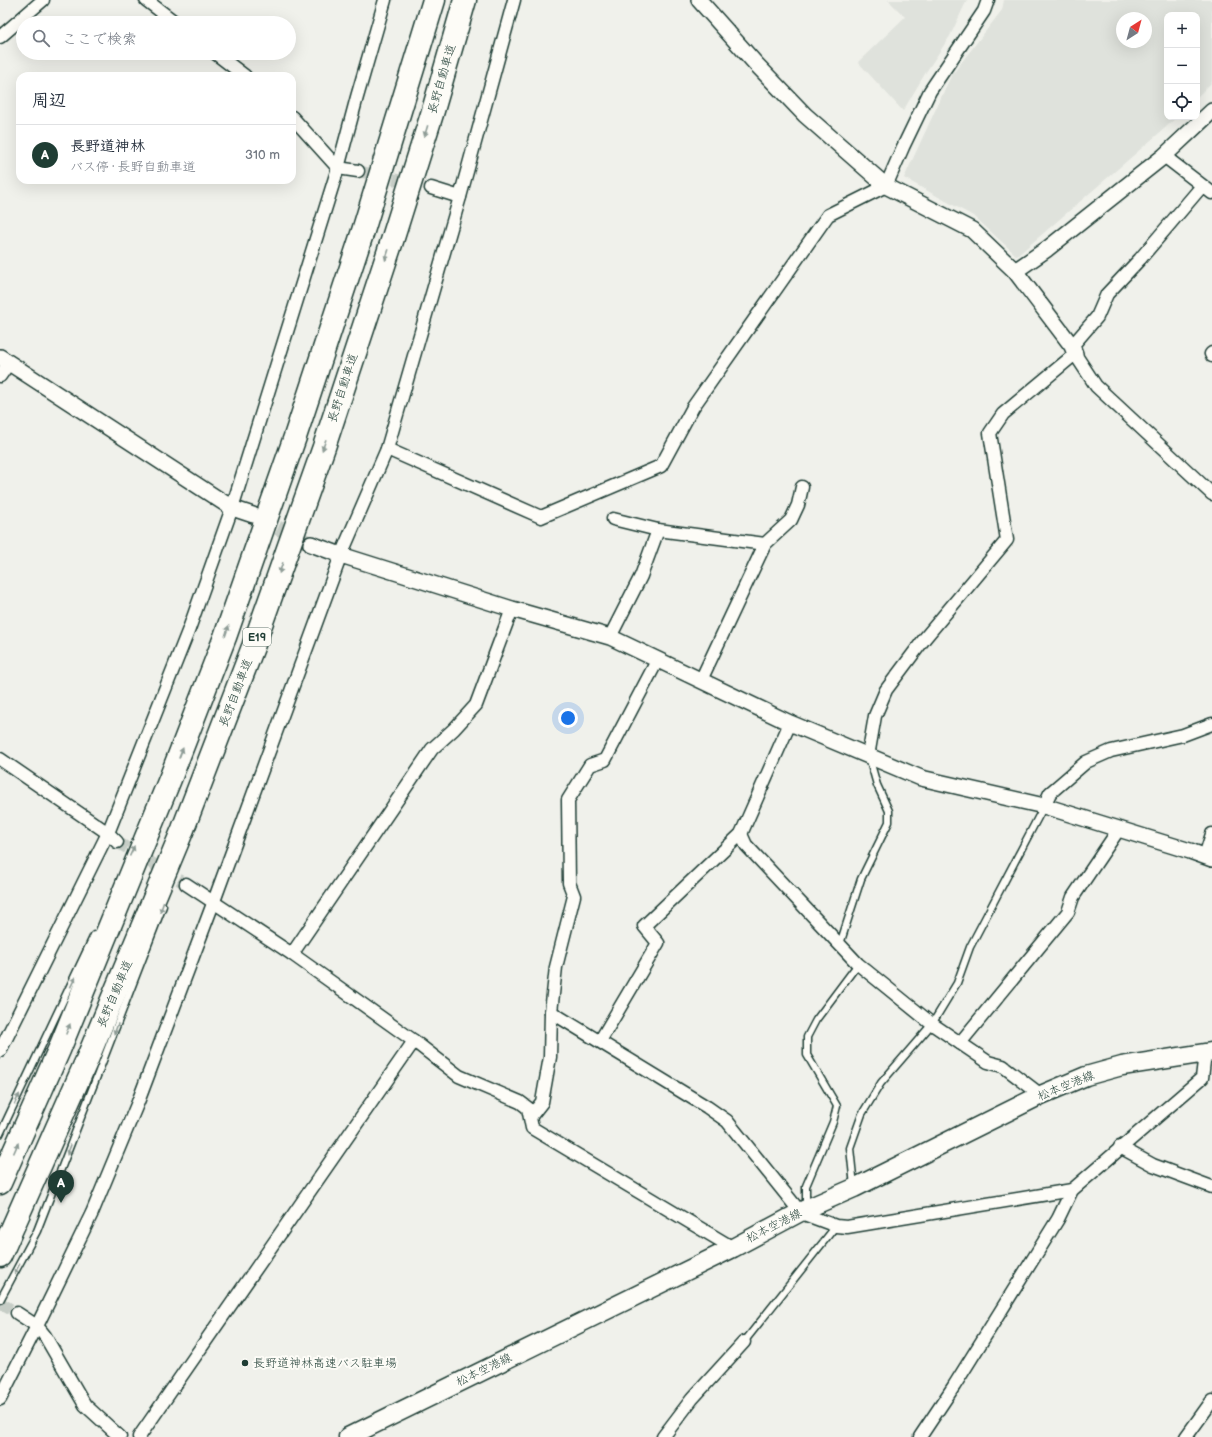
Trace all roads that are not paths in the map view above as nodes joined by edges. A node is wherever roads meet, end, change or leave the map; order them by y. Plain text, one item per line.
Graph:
1 (43, 0) edge
2 (146, 0) edge
3 (385, 0) edge
4 (434, 0) edge
5 (465, 0) edge
6 (514, 0) edge
7 (698, 0) edge
8 (988, 0) edge
9 (24, 16) edge
10 (167, 16) edge
11 (16, 22) edge
12 (1, 35) edge
13 (224, 60) edge
14 (240, 72) edge
15 (1212, 111) edge
16 (296, 121) edge
17 (1164, 156) junction
18 (338, 168) junction
19 (358, 171) tunnel mouth
20 (886, 186) junction
21 (1202, 186) junction
22 (431, 188) tunnel mouth
23 (1212, 193) edge
24 (460, 197) junction
25 (1015, 271) junction
26 (1074, 350) junction
27 (4, 360) edge
28 (0, 376) edge
29 (387, 450) junction
30 (802, 487) dead end
31 (1212, 494) edge
32 (232, 508) junction
33 (252, 515) tunnel mouth
34 (613, 520) dead end
35 (658, 530) junction
36 (311, 544) tunnel mouth
37 (765, 544) junction
38 (341, 555) junction
39 (512, 609) junction
40 (610, 637) junction
41 (658, 659) junction
42 (701, 680) junction
43 (790, 722) junction
44 (1212, 724) edge
45 (868, 756) junction
46 (0, 759) edge
47 (170, 779) junction
48 (1044, 806) junction
49 (183, 829) junction
50 (1119, 829) junction
51 (108, 832) junction
52 (141, 832) dead end
53 (741, 834) junction
54 (1212, 834) edge
55 (117, 842) tunnel mouth
56 (1209, 858) edge
57 (171, 874) dead end
58 (186, 884) tunnel mouth
59 (165, 896) dead end
60 (214, 901) junction
61 (99, 925) dead end
62 (840, 944) junction
63 (292, 954) junction
64 (858, 964) junction
65 (551, 1012) junction
66 (932, 1024) junction
67 (414, 1041) junction
68 (600, 1041) junction
69 (960, 1043) junction
70 (0, 1051) edge
71 (1209, 1052) edge
72 (1040, 1095) junction
73 (531, 1116) junction
74 (0, 1134) edge
75 (1120, 1147) junction
76 (0, 1184) edge
77 (1212, 1187) edge
78 (854, 1188) junction
79 (1072, 1190) junction
80 (804, 1211) junction
81 (836, 1226) junction
82 (732, 1248) junction
83 (0, 1256) edge
84 (0, 1300) edge
85 (17, 1314) tunnel mouth
86 (37, 1326) junction
87 (744, 1342) joint
88 (0, 1399) edge
89 (1212, 1401) edge
90 (120, 1437) edge
91 (140, 1437) edge
92 (348, 1437) edge
93 (663, 1437) edge
94 (920, 1437) edge
95 (1186, 1437) edge

1 - 9 street
2 - 10 street
3 - 18 street
47 -> 4 highway, E19
5 -> 49 highway, 長野自動車道 / E19
6 - 24 street
7 - 20 street
8 - 20 street
11 - 12 street
13 - 14 street
15 - 17 street
16 - 18 street
17 - 21 street
17 - 25 street
18 - 19 street
18 - 32 street
20 - 25 street
20 - 29 street
21 - 23 street
21 - 26 street
22 - 24 street
24 - 29 street
25 - 26 street
26 - 31 street
26 - 45 street
27 - 28 street
27 - 32 street
29 - 38 street
30 - 37 street
32 - 33 street
32 - 51 street
34 - 35 street
35 - 37 street
35 - 40 street
36 - 38 street
37 - 42 street
38 - 39 street
38 - 60 street
39 - 40 street
39 - 63 street
40 - 41 street
41 - 42 street
41 - 65 street
42 - 43 street
43 - 45 street
43 - 53 street
44 - 48 street
45 - 48 street
45 - 62 lane
46 - 51 street
47 - 52 lane
76 -> 47 highway, E19
48 - 50 street
48 - 66 lane
49 - 57 lane
49 - 83 highway, 長野自動車道 / E19
50 - 56 street
50 - 69 street
51 - 55 street
51 - 70 street
53 - 62 street
53 - 68 street
54 - 56 street
58 - 60 street
59 -> 84 lane
60 - 63 street
60 - 86 street
74 -> 61 lane
62 - 64 street
63 - 67 street
64 - 66 street
64 - 80 lane
65 - 68 street
65 - 73 street
66 - 69 street
66 - 78 lane
67 - 73 street
67 - 91 street
68 - 80 street
69 - 72 street
71 - 72 main road, 松本空港線
71 - 75 street
72 - 78 main road, 松本空港線
73 - 82 street
75 - 77 street
75 - 79 street
78 - 80 main road, 松本空港線
79 - 81 street
79 - 94 street
80 - 81 street
80 - 82 main road, 松本空港線
81 - 87 lane
82 - 92 main road, 松本空港線
85 - 86 street
86 - 88 street
86 - 90 street
87 - 93 street
89 - 95 street

